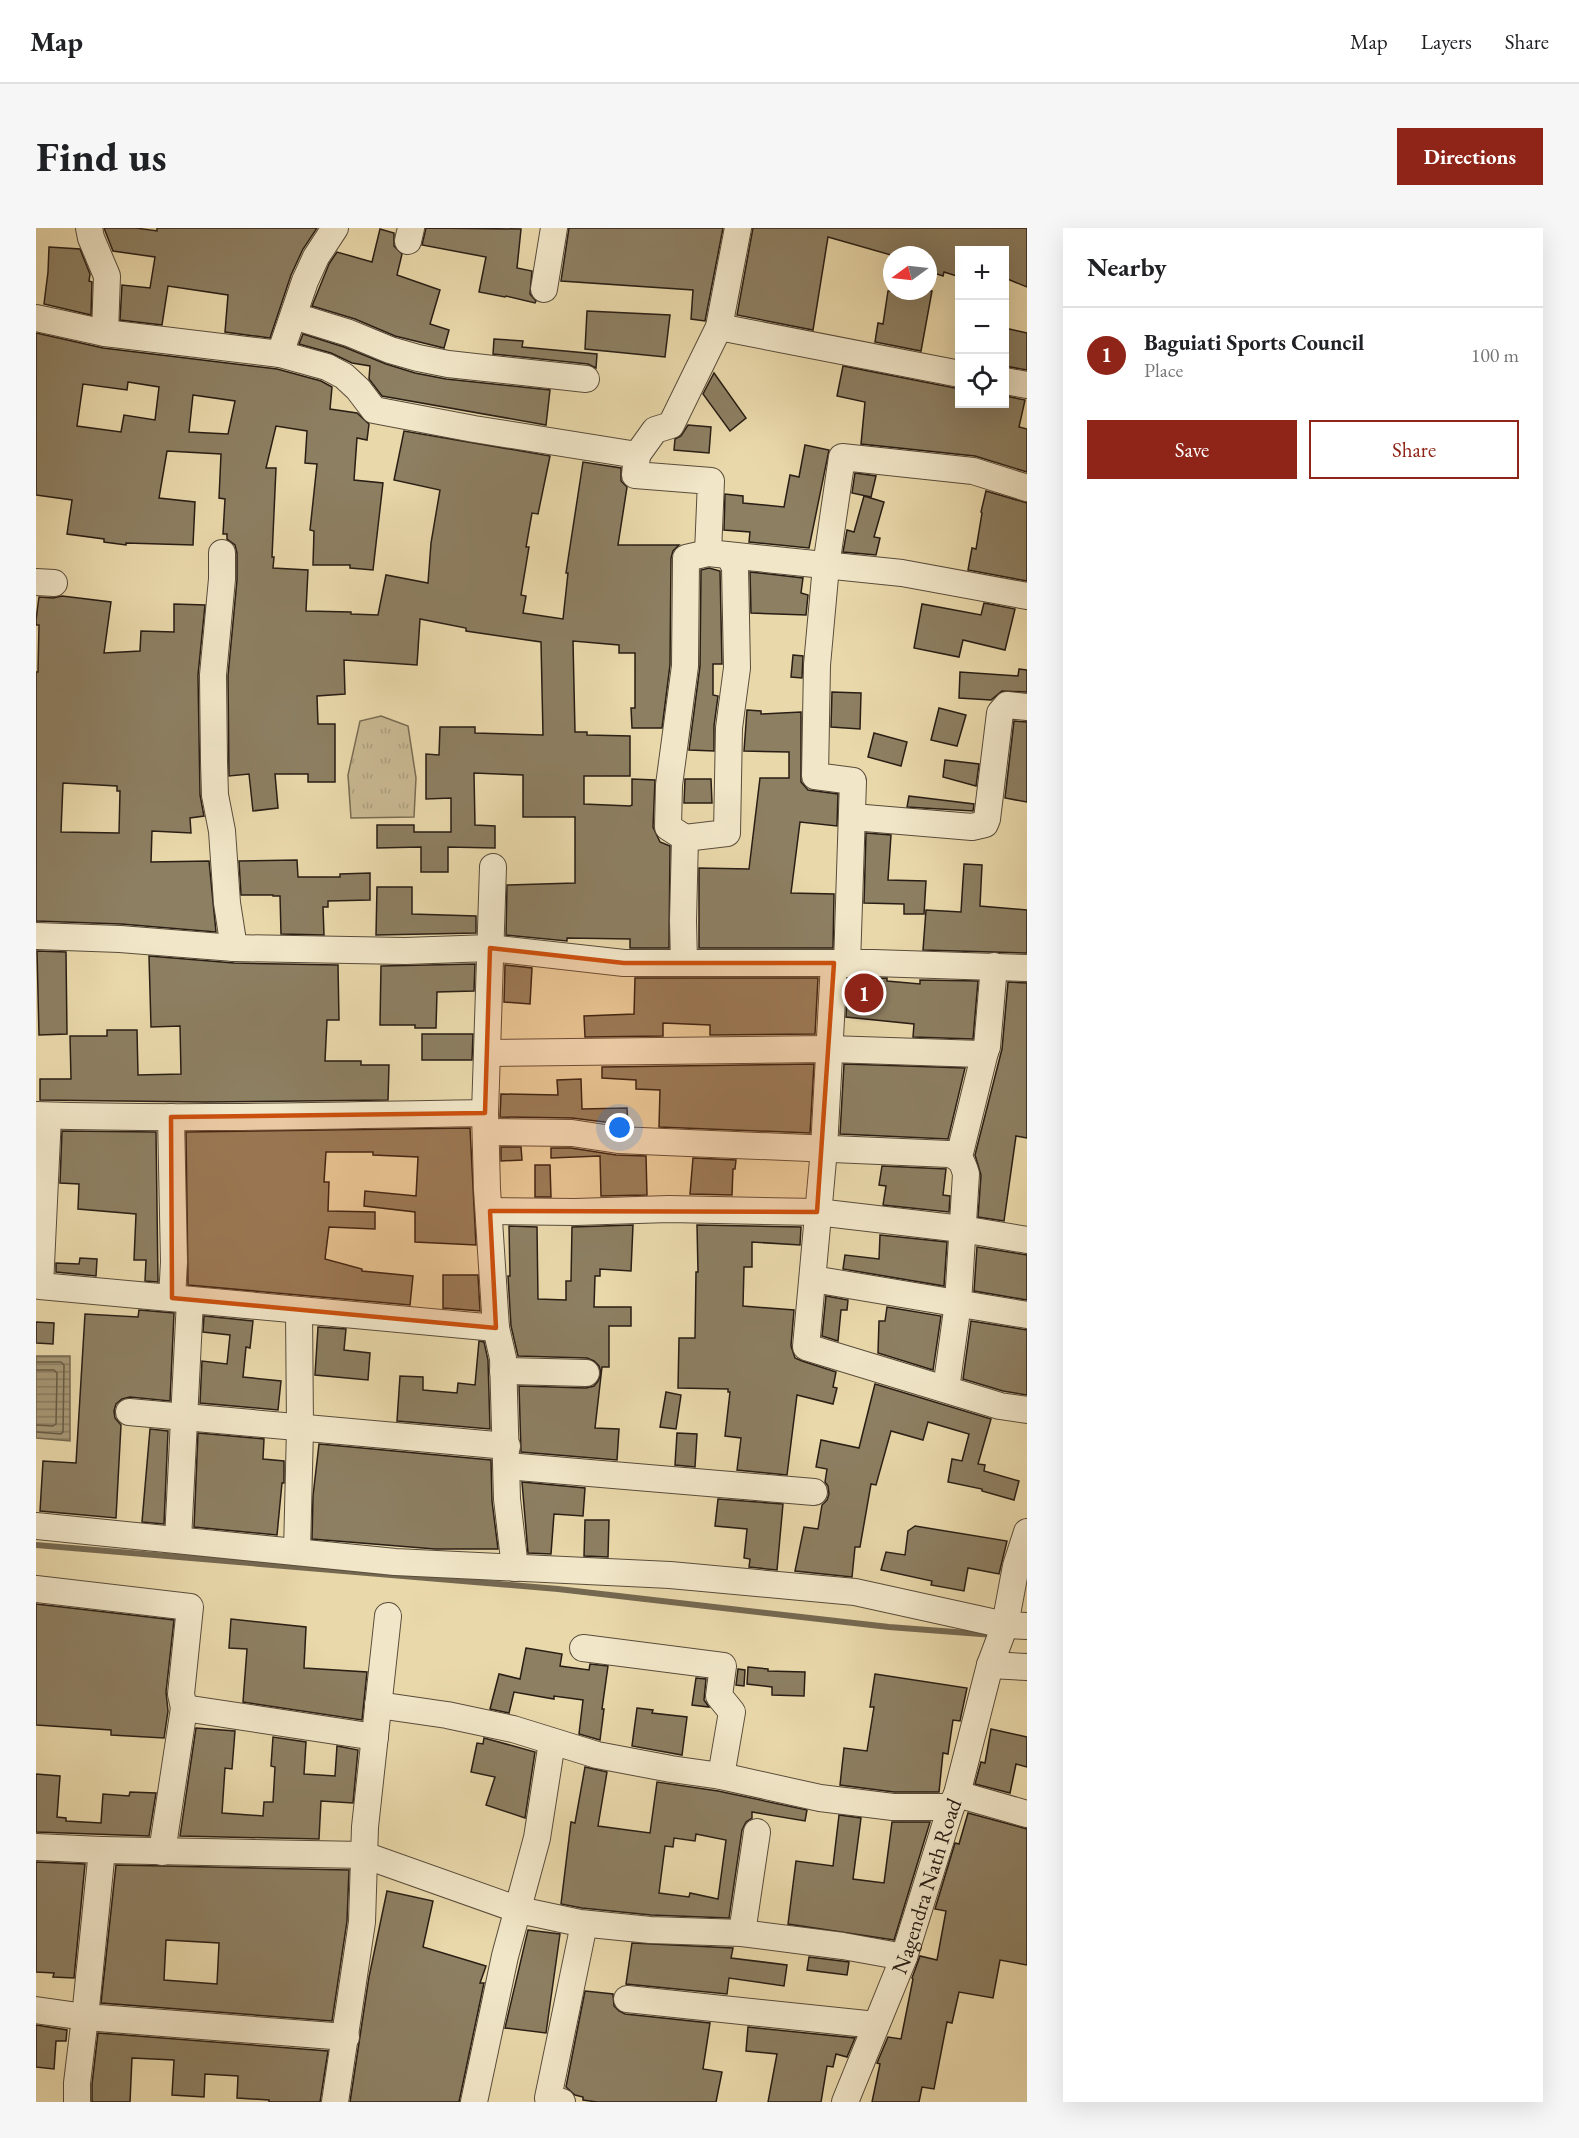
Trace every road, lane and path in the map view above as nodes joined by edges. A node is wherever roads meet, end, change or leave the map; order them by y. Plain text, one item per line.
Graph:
1 (89, 228) edge
2 (335, 228) edge
3 (554, 228) edge
4 (738, 228) edge
5 (544, 289) dead end
6 (294, 316) junction
7 (36, 318) edge
8 (719, 327) junction
9 (105, 333) junction
10 (280, 354) junction
11 (955, 373) edge
12 (586, 379) dead end
13 (1009, 382) edge
14 (1027, 385) edge
15 (637, 455) junction
16 (1027, 488) edge
17 (222, 553) dead end
18 (719, 554) junction
19 (826, 566) junction
20 (1027, 596) edge
21 (1027, 707) edge
22 (853, 817) junction
23 (685, 838) junction
24 (493, 867) dead end
25 (36, 936) edge
26 (234, 948) junction
27 (490, 948) junction
28 (684, 963) junction
29 (841, 963) junction
30 (994, 966) junction
31 (1027, 968) edge
32 (829, 1049) junction
33 (985, 1052) junction
34 (487, 1053) junction
35 (42, 1115) edge
36 (171, 1117) junction
37 (486, 1123) junction
38 (824, 1149) junction
39 (959, 1157) junction
40 (490, 1211) junction
41 (817, 1212) junction
42 (962, 1229) junction
43 (1027, 1240) edge
44 (813, 1279) junction
45 (181, 1299) junction
46 (958, 1303) junction
47 (299, 1310) junction
48 (1027, 1316) edge
49 (496, 1328) junction
50 (503, 1371) junction
51 (586, 1373) dead end
52 (946, 1389) junction
53 (1027, 1410) edge
54 (129, 1412) dead end
55 (184, 1416) junction
56 (300, 1428) junction
57 (507, 1456) junction
58 (814, 1492) dead end
59 (36, 1526) edge
60 (1027, 1532) edge
61 (178, 1540) junction
62 (297, 1552) junction
63 (515, 1568) junction
64 (36, 1588) edge
65 (388, 1616) dead end
66 (1016, 1625) edge
67 (583, 1648) dead end
68 (990, 1665) junction
69 (1027, 1667) edge
70 (378, 1705) junction
71 (184, 1708) junction
72 (375, 1737) junction
73 (552, 1742) junction
74 (721, 1776) junction
75 (954, 1801) junction
76 (1027, 1814) edge
77 (757, 1832) dead end
78 (36, 1847) edge
79 (102, 1850) junction
80 (162, 1852) junction
81 (363, 1856) junction
82 (519, 1910) junction
83 (584, 1924) junction
84 (742, 1933) junction
85 (904, 1957) junction
86 (627, 1999) dead end
87 (36, 2010) edge
88 (85, 2017) junction
89 (876, 2025) junction
90 (346, 2037) junction
91 (77, 2102) edge
92 (335, 2102) edge
93 (474, 2102) edge
94 (562, 2102) edge
95 (845, 2102) edge

1 - 9 street
2 - 6 street
3 - 5 street
4 - 8 street
6 - 10 street
6 - 12 street
7 - 9 street
8 - 11 street
8 - 15 street
9 - 10 street
10 - 15 street
13 - 14 street
15 - 18 street
16 - 19 street
17 - 26 street
18 - 19 street
18 - 23 street
18 - 23 street
19 - 20 street
19 - 22 street
21 - 22 street
22 - 29 street
23 - 28 street
24 - 27 street
25 - 26 street
26 - 27 street
27 - 28 street
27 - 34 street
28 - 29 street
29 - 30 street
29 - 32 street
30 - 31 street
30 - 33 street
32 - 33 street
32 - 34 street
32 - 38 street
33 - 39 street
34 - 37 street
35 - 36 street
35 - 45 street
36 - 37 street
36 - 45 street
37 - 38 street
37 - 40 street
38 - 39 street
38 - 41 street
39 - 42 street
40 - 41 street
40 - 49 street
41 - 42 street
41 - 44 street
42 - 43 street
42 - 46 street
44 - 46 street
44 - 52 street
45 - 47 street
45 - 55 street
46 - 48 street
46 - 52 street
47 - 49 street
47 - 56 street
49 - 50 street
50 - 51 street
50 - 57 street
52 - 53 street
54 - 55 street
55 - 56 street
55 - 61 street
56 - 57 street
56 - 62 street
57 - 58 street
57 - 63 street
59 - 61 street
60 - 66 street, Nagendra Nath Road
61 - 62 street
62 - 63 street
63 - 66 street
64 - 71 street
65 - 70 street
66 - 68 street, Nagendra Nath Road
67 - 74 street
68 - 69 street
68 - 75 street, Nagendra Nath Road
70 - 72 street
70 - 73 street
71 - 72 street
71 - 80 street
72 - 81 street
73 - 74 street
73 - 82 street
74 - 75 street
75 - 76 street
75 - 85 street, Nagendra Nath Road
77 - 84 street
78 - 79 street
79 - 80 street
79 - 88 street
80 - 81 street
81 - 82 street
81 - 90 street
82 - 83 street
82 - 93 street
83 - 84 street
83 - 94 street
84 - 85 street
85 - 89 street, Nagendra Nath Road
86 - 89 street
87 - 88 street
88 - 90 street
88 - 91 street
89 - 95 street, Nagendra Nath Road
90 - 92 street

